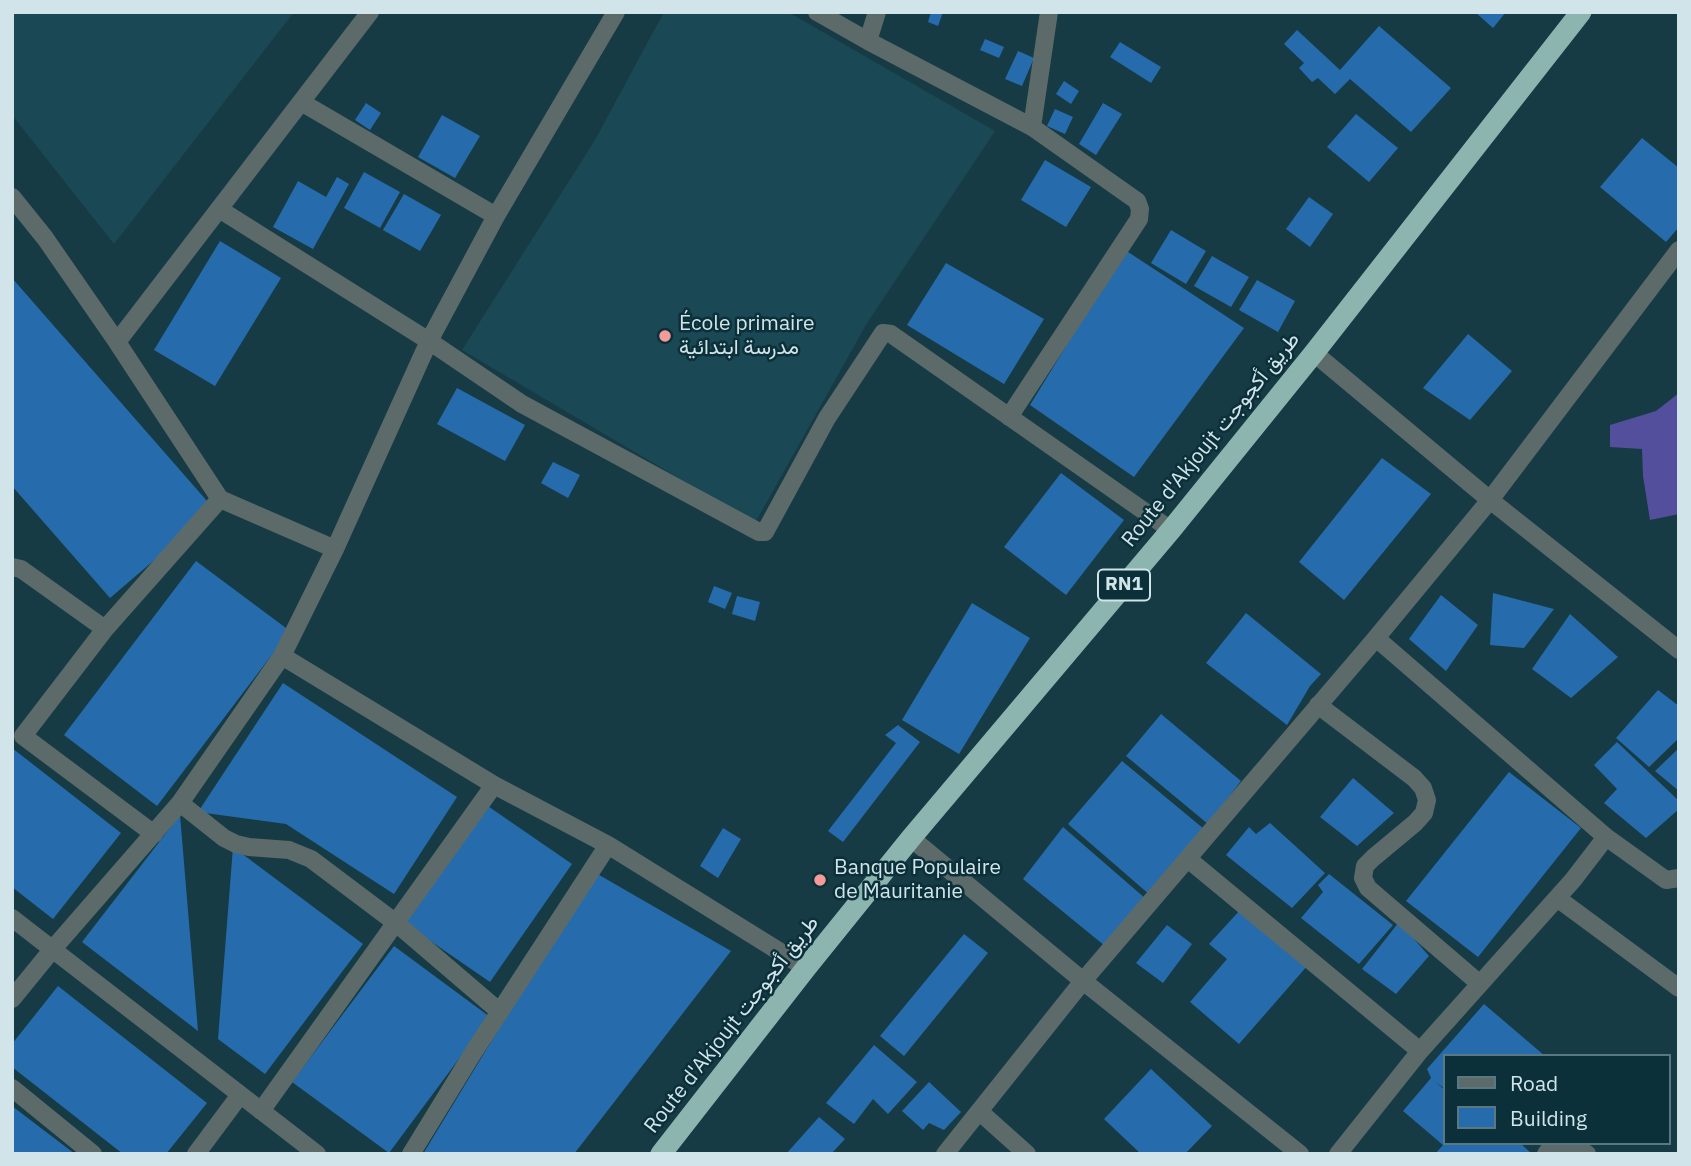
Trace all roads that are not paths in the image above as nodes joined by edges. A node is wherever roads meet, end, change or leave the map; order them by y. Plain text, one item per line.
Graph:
1 (370, 12) edge
2 (616, 12) edge
3 (817, 12) edge
4 (877, 12) edge
5 (1049, 12) edge
6 (1581, 12) edge
7 (868, 41) junction
8 (301, 102) junction
9 (1032, 127) junction
10 (15, 209) edge
11 (219, 209) junction
12 (496, 216) junction
13 (1679, 250) edge
14 (429, 341) junction
15 (117, 342) junction
16 (1314, 354) junction
17 (1009, 416) junction
18 (220, 499) junction
19 (1490, 500) junction
20 (1171, 530) junction
21 (335, 549) junction
22 (12, 567) edge
23 (106, 629) junction
24 (1376, 638) junction
25 (1679, 650) edge
26 (282, 656) junction
27 (1318, 705) junction
28 (17, 732) edge
29 (494, 785) junction
30 (180, 803) junction
31 (154, 834) junction
32 (1606, 837) junction
33 (911, 838) junction
34 (608, 845) junction
35 (1188, 859) junction
36 (1679, 878) edge
37 (1557, 898) junction
38 (12, 918) edge
39 (396, 923) junction
40 (52, 950) junction
41 (806, 968) junction
42 (1083, 981) junction
43 (1480, 984) junction
44 (1679, 988) edge
45 (12, 999) edge
46 (500, 1012) junction
47 (1420, 1051) junction
48 (12, 1088) edge
49 (240, 1095) junction
50 (261, 1111) junction
51 (980, 1112) junction
52 (1563, 1145) edge
53 (93, 1154) edge
54 (196, 1154) edge
55 (317, 1154) edge
56 (411, 1154) edge
57 (661, 1154) edge
58 (945, 1154) edge
59 (1027, 1154) edge
60 (1300, 1154) edge
61 (1338, 1154) edge
62 (1546, 1154) edge

1 - 8 street
2 - 12 street
3 - 7 street
4 - 7 street
5 - 9 street
6 - 16 highway, Route d'Akjoujt طريق أكجوجت / RN1
7 - 9 street
8 - 11 street
8 - 12 street
9 - 17 street
10 - 15 street
11 - 14 street
11 - 15 street
12 - 14 street
13 - 19 street
14 - 17 street
14 - 21 street
15 - 18 street
16 - 19 street
16 - 20 highway, Route d'Akjoujt طريق أكجوجت / RN1
17 - 20 street
18 - 21 street
18 - 23 street
19 - 24 street
19 - 25 street
20 - 33 highway, Route d'Akjoujt طريق أكجوجت / RN1
21 - 26 street
22 - 23 street
23 - 28 street
24 - 27 street
24 - 32 street
26 - 29 street
26 - 30 street
27 - 35 street
27 - 43 street
28 - 31 street
29 - 34 street
29 - 39 street
30 - 31 street
30 - 39 street
31 - 40 street
32 - 36 street
32 - 37 street
33 - 41 highway, Route d'Akjoujt طريق أكجوجت / RN1
33 - 42 street
34 - 41 street
34 - 46 street
35 - 42 street
35 - 47 street
37 - 43 street
37 - 44 street
38 - 40 street
39 - 46 street
39 - 50 street
40 - 45 street
40 - 49 street
41 - 57 highway, Route d'Akjoujt طريق أكجوجت / RN1
42 - 51 street
42 - 60 street
43 - 47 street
46 - 56 street
47 - 61 street
48 - 53 street
49 - 50 street
49 - 54 street
50 - 55 street
51 - 58 street
51 - 59 street
52 - 62 street

